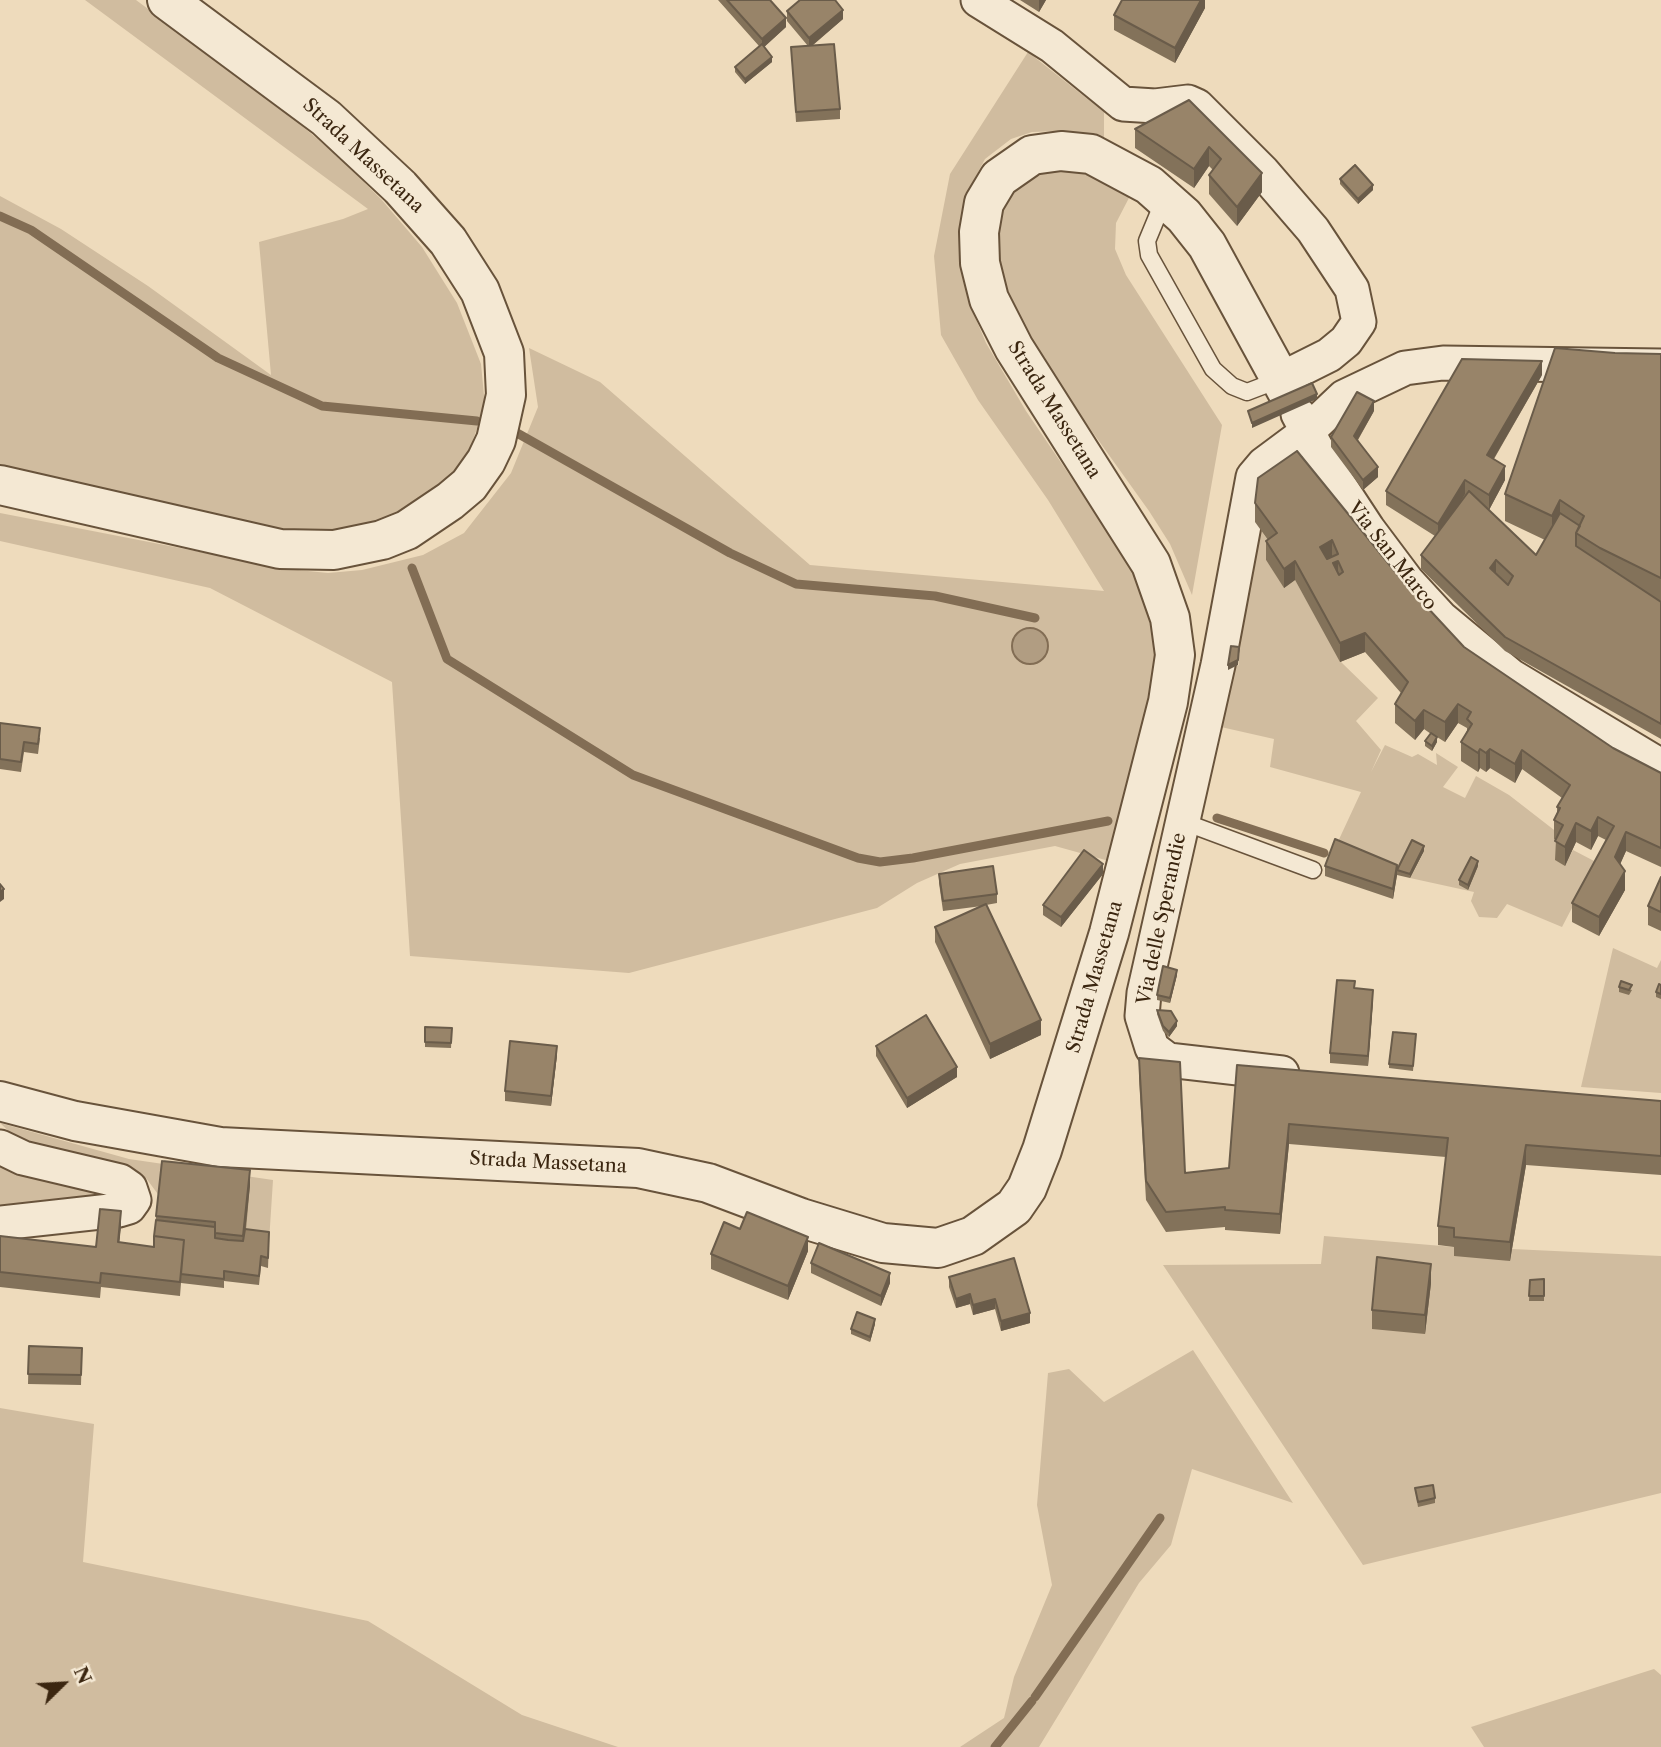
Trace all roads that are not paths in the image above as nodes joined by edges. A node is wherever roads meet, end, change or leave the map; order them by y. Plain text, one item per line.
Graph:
1 (167, 0) edge
2 (978, 0) edge
3 (1165, 198) junction
4 (1661, 366) edge
5 (1293, 404) junction
6 (0, 485) edge
7 (1661, 766) edge
8 (1184, 822) junction
9 (1313, 870) dead end
10 (1317, 1077) edge
11 (0, 1101) edge
12 (0, 1147) edge
13 (0, 1223) edge

1 - 6 street, Strada Massetana
2 - 5 street
3 - 5 street, Strada Massetana
3 - 5 lane
3 - 11 street, Strada Massetana
4 - 5 street
5 - 7 street, Via San Marco
5 - 8 street, Via delle Sperandie
8 - 9 lane
8 - 10 street, Via delle Sperandie
12 - 13 street

